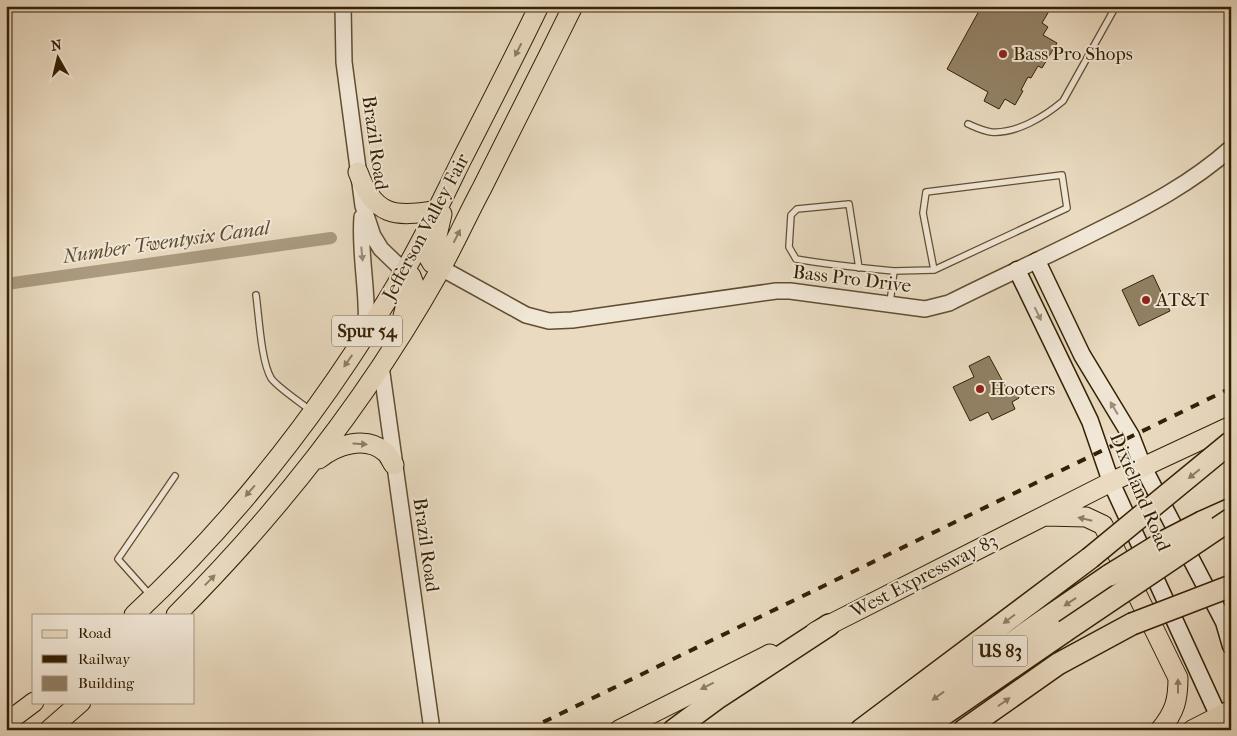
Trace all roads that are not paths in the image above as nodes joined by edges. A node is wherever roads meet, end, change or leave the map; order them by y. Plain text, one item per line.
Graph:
1 (343, 6) edge
2 (540, 6) edge
3 (573, 6) edge
4 (1116, 6) edge
5 (968, 124) dead end
6 (1231, 148) edge
7 (358, 172) junction
8 (447, 190) junction
9 (363, 206) junction
10 (437, 210) junction
11 (1037, 261) junction
12 (441, 268) junction
13 (859, 268) junction
14 (934, 270) junction
15 (1016, 270) junction
16 (404, 271) junction
17 (894, 271) junction
18 (256, 295) dead end
19 (890, 303) junction
20 (366, 333) junction
21 (395, 345) junction
22 (381, 366) junction
23 (312, 412) junction
24 (1231, 426) edge
25 (1231, 442) edge
26 (394, 465) junction
27 (1144, 467) junction
28 (303, 473) junction
29 (175, 476) dead end
30 (1111, 482) junction
31 (1231, 509) edge
32 (1044, 516) junction
33 (1231, 519) edge
34 (1231, 586) edge
35 (153, 597) junction
36 (135, 614) edge
37 (177, 614) edge
38 (829, 625) junction
39 (1231, 646) edge
40 (32, 704) edge
41 (79, 704) edge
42 (1225, 719) edge
43 (6, 723) edge
44 (49, 730) edge
45 (432, 730) edge
46 (619, 730) edge
47 (674, 730) edge
48 (861, 730) edge
49 (890, 730) edge
50 (921, 730) edge
51 (964, 730) edge
52 (1160, 730) edge
53 (1192, 730) edge

1 - 7 street, Brazil Road
2 -> 8 main road, Jefferson Valley Fair / Spur 54
12 -> 3 main road, Spur 54
4 - 5 lane
6 - 11 street, Bass Pro Drive
7 - 9 street, Brazil Road
7 - 10 main road
8 - 10 main road, Jefferson Valley Fair / Spur 54
8 - 12 main road
9 - 16 street, Brazil Road
9 -> 20 street
10 - 16 main road, Jefferson Valley Fair / Spur 54
11 - 15 street, Bass Pro Drive
27 -> 11 main road, Dixieland Road
12 - 19 street, Bass Pro Drive
12 - 21 main road, Spur 54
13 - 13 lane
13 - 17 lane
14 - 14 lane
14 - 17 lane
15 - 19 street, Bass Pro Drive
15 -> 30 main road, Dixieland Road
16 - 20 main road, Jefferson Valley Fair / Spur 54
16 - 21 main road
17 - 19 lane
18 - 23 lane
20 -> 23 main road, Jefferson Valley Fair / Spur 54
21 - 22 main road, Spur 54
22 - 26 street, Brazil Road
22 - 28 main road, Spur 54
23 -> 35 main road, Jefferson Valley Fair / Spur 54
24 - 27 main road, West Expressway 83
25 -> 48 highway, bridge
28 -> 26 main road
26 - 45 street, Brazil Road
27 - 30 main road, West Expressway 83
27 - 39 main road, Dixieland Road
37 -> 28 main road, Spur 54
29 - 35 lane
30 - 32 main road, West Expressway 83
30 - 42 main road, Dixieland Road
31 -> 49 highway, US 83, bridge
32 - 38 main road, West Expressway 83
52 -> 32 main road
33 - 50 highway, bridge
51 -> 34 highway, US 83, bridge
35 - 36 main road, Jefferson Valley Fair / Spur 54
38 -> 46 main road, West Expressway 83
38 - 47 highway
40 - 43 main road
41 - 44 main road
42 - 53 main road

